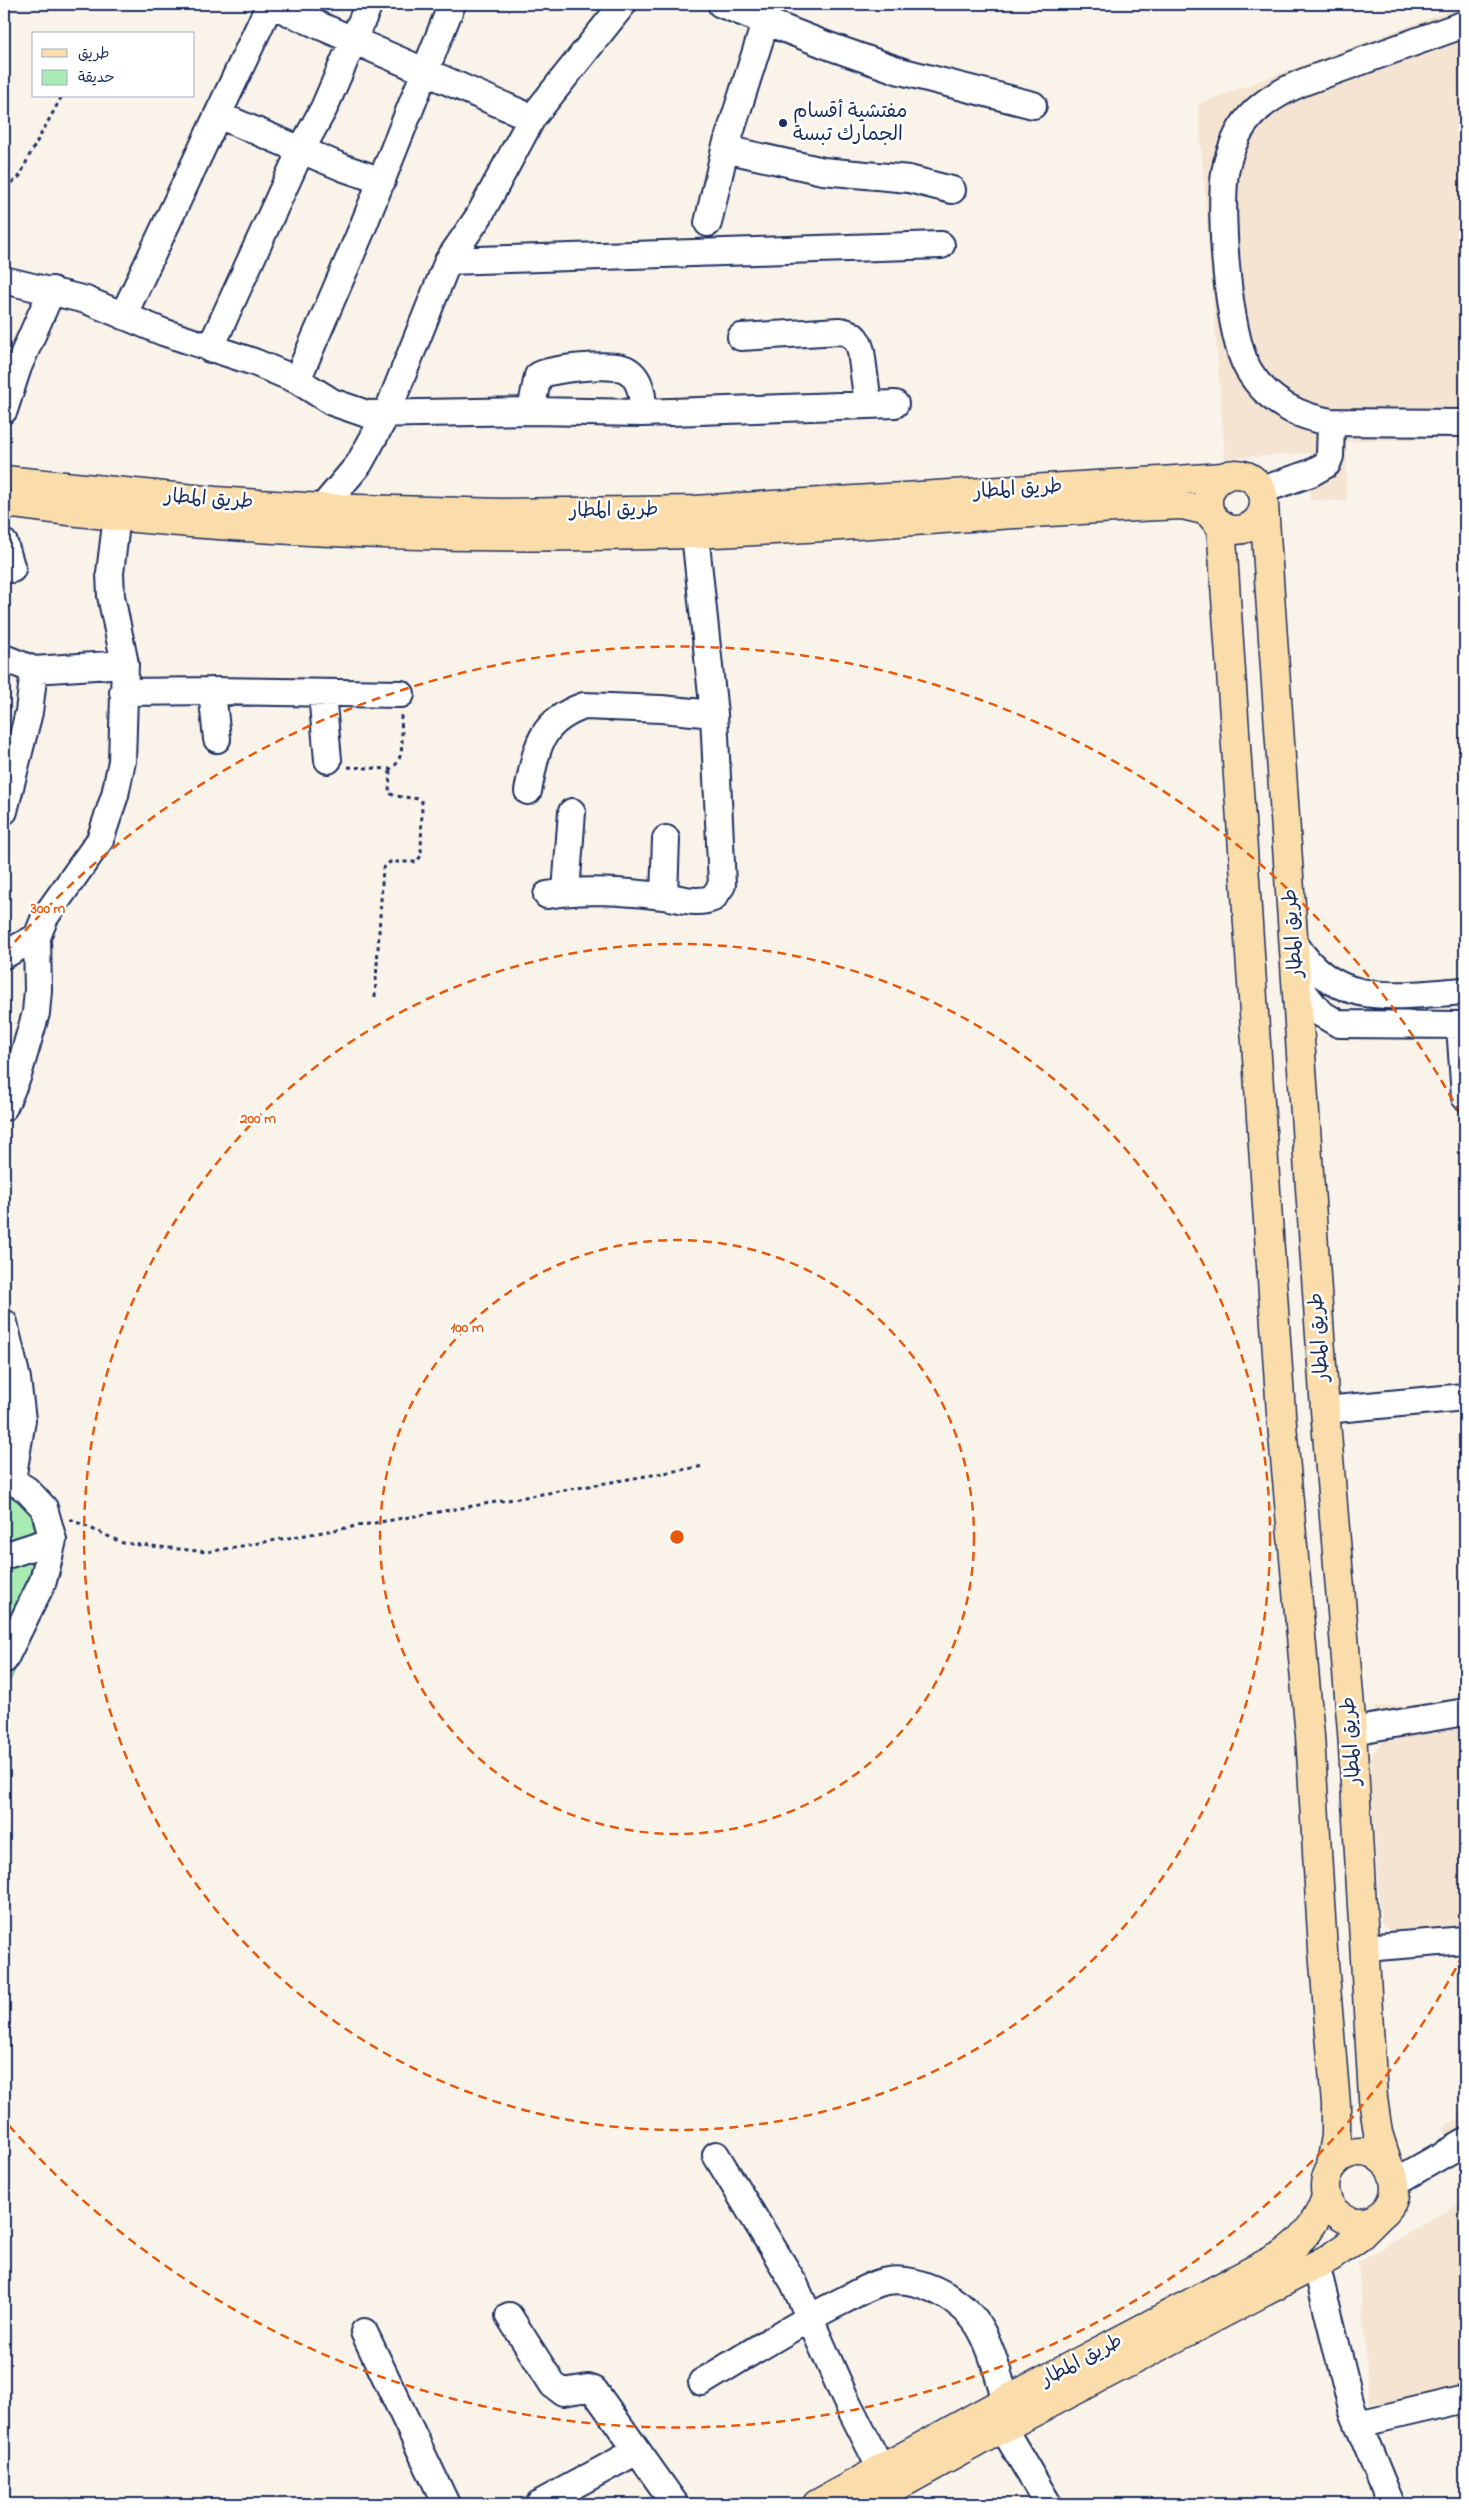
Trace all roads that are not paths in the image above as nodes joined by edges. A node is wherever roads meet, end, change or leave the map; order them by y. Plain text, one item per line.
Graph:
1 (270, 4) edge
2 (369, 4) edge
3 (452, 4) edge
4 (622, 4) edge
5 (722, 4) edge
6 (766, 20) junction
7 (1465, 24) edge
8 (354, 40) junction
9 (425, 72) junction
10 (1033, 105) dead end
11 (218, 115) junction
12 (532, 118) junction
13 (725, 149) junction
14 (301, 150) junction
15 (382, 181) junction
16 (952, 190) dead end
17 (708, 223) dead end
18 (941, 245) dead end
19 (448, 261) junction
20 (4, 280) edge
21 (52, 290) junction
22 (123, 316) junction
23 (741, 337) dead end
24 (210, 349) junction
25 (11, 366) edge
26 (297, 380) junction
27 (868, 404) junction
28 (895, 404) dead end
29 (4, 410) edge
30 (533, 411) junction
31 (387, 413) junction
32 (642, 413) junction
33 (1331, 422) junction
34 (1465, 423) edge
35 (1224, 477) junction
36 (4, 480) edge
37 (1263, 497) junction
38 (4, 503) edge
39 (117, 516) junction
40 (322, 520) junction
41 (1217, 520) junction
42 (694, 522) junction
43 (4, 543) edge
44 (12, 569) dead end
45 (4, 658) edge
46 (125, 664) junction
47 (34, 670) junction
48 (212, 691) junction
49 (124, 692) junction
50 (322, 693) junction
51 (401, 694) road end
52 (714, 714) junction
53 (217, 739) dead end
54 (328, 760) road end
55 (528, 791) dead end
56 (5, 801) edge
57 (572, 812) dead end
58 (666, 839) dead end
59 (664, 896) junction
60 (37, 937) junction
61 (1294, 944) junction
62 (4, 955) edge
63 (1298, 984) junction
64 (1465, 991) edge
65 (1463, 1025) edge
66 (1465, 1097) edge
67 (4, 1107) edge
68 (4, 1323) edge
69 (1465, 1397) edge
70 (1325, 1410) junction
71 (1281, 1414) junction
72 (8, 1478) edge
73 (53, 1540) junction
74 (4, 1556) edge
75 (4, 1660) edge
76 (1465, 1712) edge
77 (1352, 1731) junction
78 (1310, 1736) junction
79 (1465, 1940) edge
80 (1364, 1948) junction
81 (1323, 1951) junction
82 (1465, 2142) edge
83 (716, 2155) dead end
84 (1331, 2165) junction
85 (1392, 2174) junction
86 (1326, 2197) junction
87 (1382, 2215) junction
88 (1316, 2264) junction
89 (508, 2316) dead end
90 (810, 2316) junction
91 (364, 2332) dead end
92 (702, 2382) dead end
93 (1465, 2399) edge
94 (1006, 2400) junction
95 (1358, 2424) junction
96 (1003, 2428) junction
97 (636, 2451) junction
98 (882, 2468) junction
99 (446, 2504) edge
100 (538, 2504) edge
101 (676, 2504) edge
102 (817, 2504) edge
103 (865, 2504) edge
104 (1048, 2504) edge
105 (1391, 2504) edge

1 - 8 street
1 - 11 street
2 - 8 street
3 - 9 street
4 - 12 street
5 - 6 street
6 - 10 street
6 - 13 street
7 - 33 street
8 - 9 street
8 - 14 street
9 - 12 street
9 - 15 street
11 - 14 street
11 - 22 street
12 - 19 street
13 - 16 street
13 - 17 street
14 - 15 street
14 - 24 street
15 - 26 street
18 - 19 street
19 - 31 street
20 - 21 street
21 - 22 street
21 - 25 street
22 - 24 street
23 - 27 street
24 - 26 street
25 - 29 street
26 - 31 street
27 - 28 street
27 - 32 street
30 - 31 street
30 - 32 street
30 - 32 street
31 - 40 street
33 - 34 street
33 - 37 street
35 - 37 main road
35 - 41 main road
35 - 42 main road, طريق المطار
36 - 40 main road, طريق المطار
37 - 41 main road
37 - 61 main road, طريق المطار
38 - 39 main road, طريق المطار
39 - 40 main road, طريق المطار
39 - 46 street
40 - 42 main road, طريق المطار
41 - 42 main road, طريق المطار
41 - 71 main road, طريق المطار
42 - 52 street
43 - 44 street
45 - 47 street
46 - 47 street
46 - 49 street
47 - 56 street
48 - 49 street
48 - 50 street
48 - 53 street
49 - 60 street
50 - 51 street
50 - 54 street
52 - 55 street
52 - 59 street
57 - 59 street
58 - 59 street
60 - 62 street
60 - 67 street
61 - 63 main road, طريق المطار
61 - 64 street
63 - 65 street
63 - 70 main road, طريق المطار
65 - 66 street
68 - 72 street
69 - 70 street
70 - 71 main road
70 - 77 main road, طريق المطار
71 - 78 main road, طريق المطار
72 - 73 street
73 - 74 street
73 - 75 street
76 - 77 street
77 - 78 main road
77 - 80 main road, طريق المطار
78 - 81 main road, طريق المطار
79 - 80 street
80 - 81 main road
80 - 85 main road, طريق المطار
81 - 84 main road, طريق المطار
82 - 85 street
83 - 90 street
84 - 85 main road
84 - 86 main road
85 - 87 main road
86 - 87 main road
86 - 94 main road, طريق المطار
87 - 88 main road, طريق المطار
88 - 95 street
88 - 96 main road, طريق المطار
89 - 97 street
90 - 92 street
90 - 94 street
90 - 98 street
91 - 99 street
93 - 95 street
94 - 98 main road, طريق المطار
95 - 105 street
96 - 103 main road, طريق المطار
96 - 104 street
97 - 100 street
97 - 101 street
98 - 102 main road, طريق المطار

